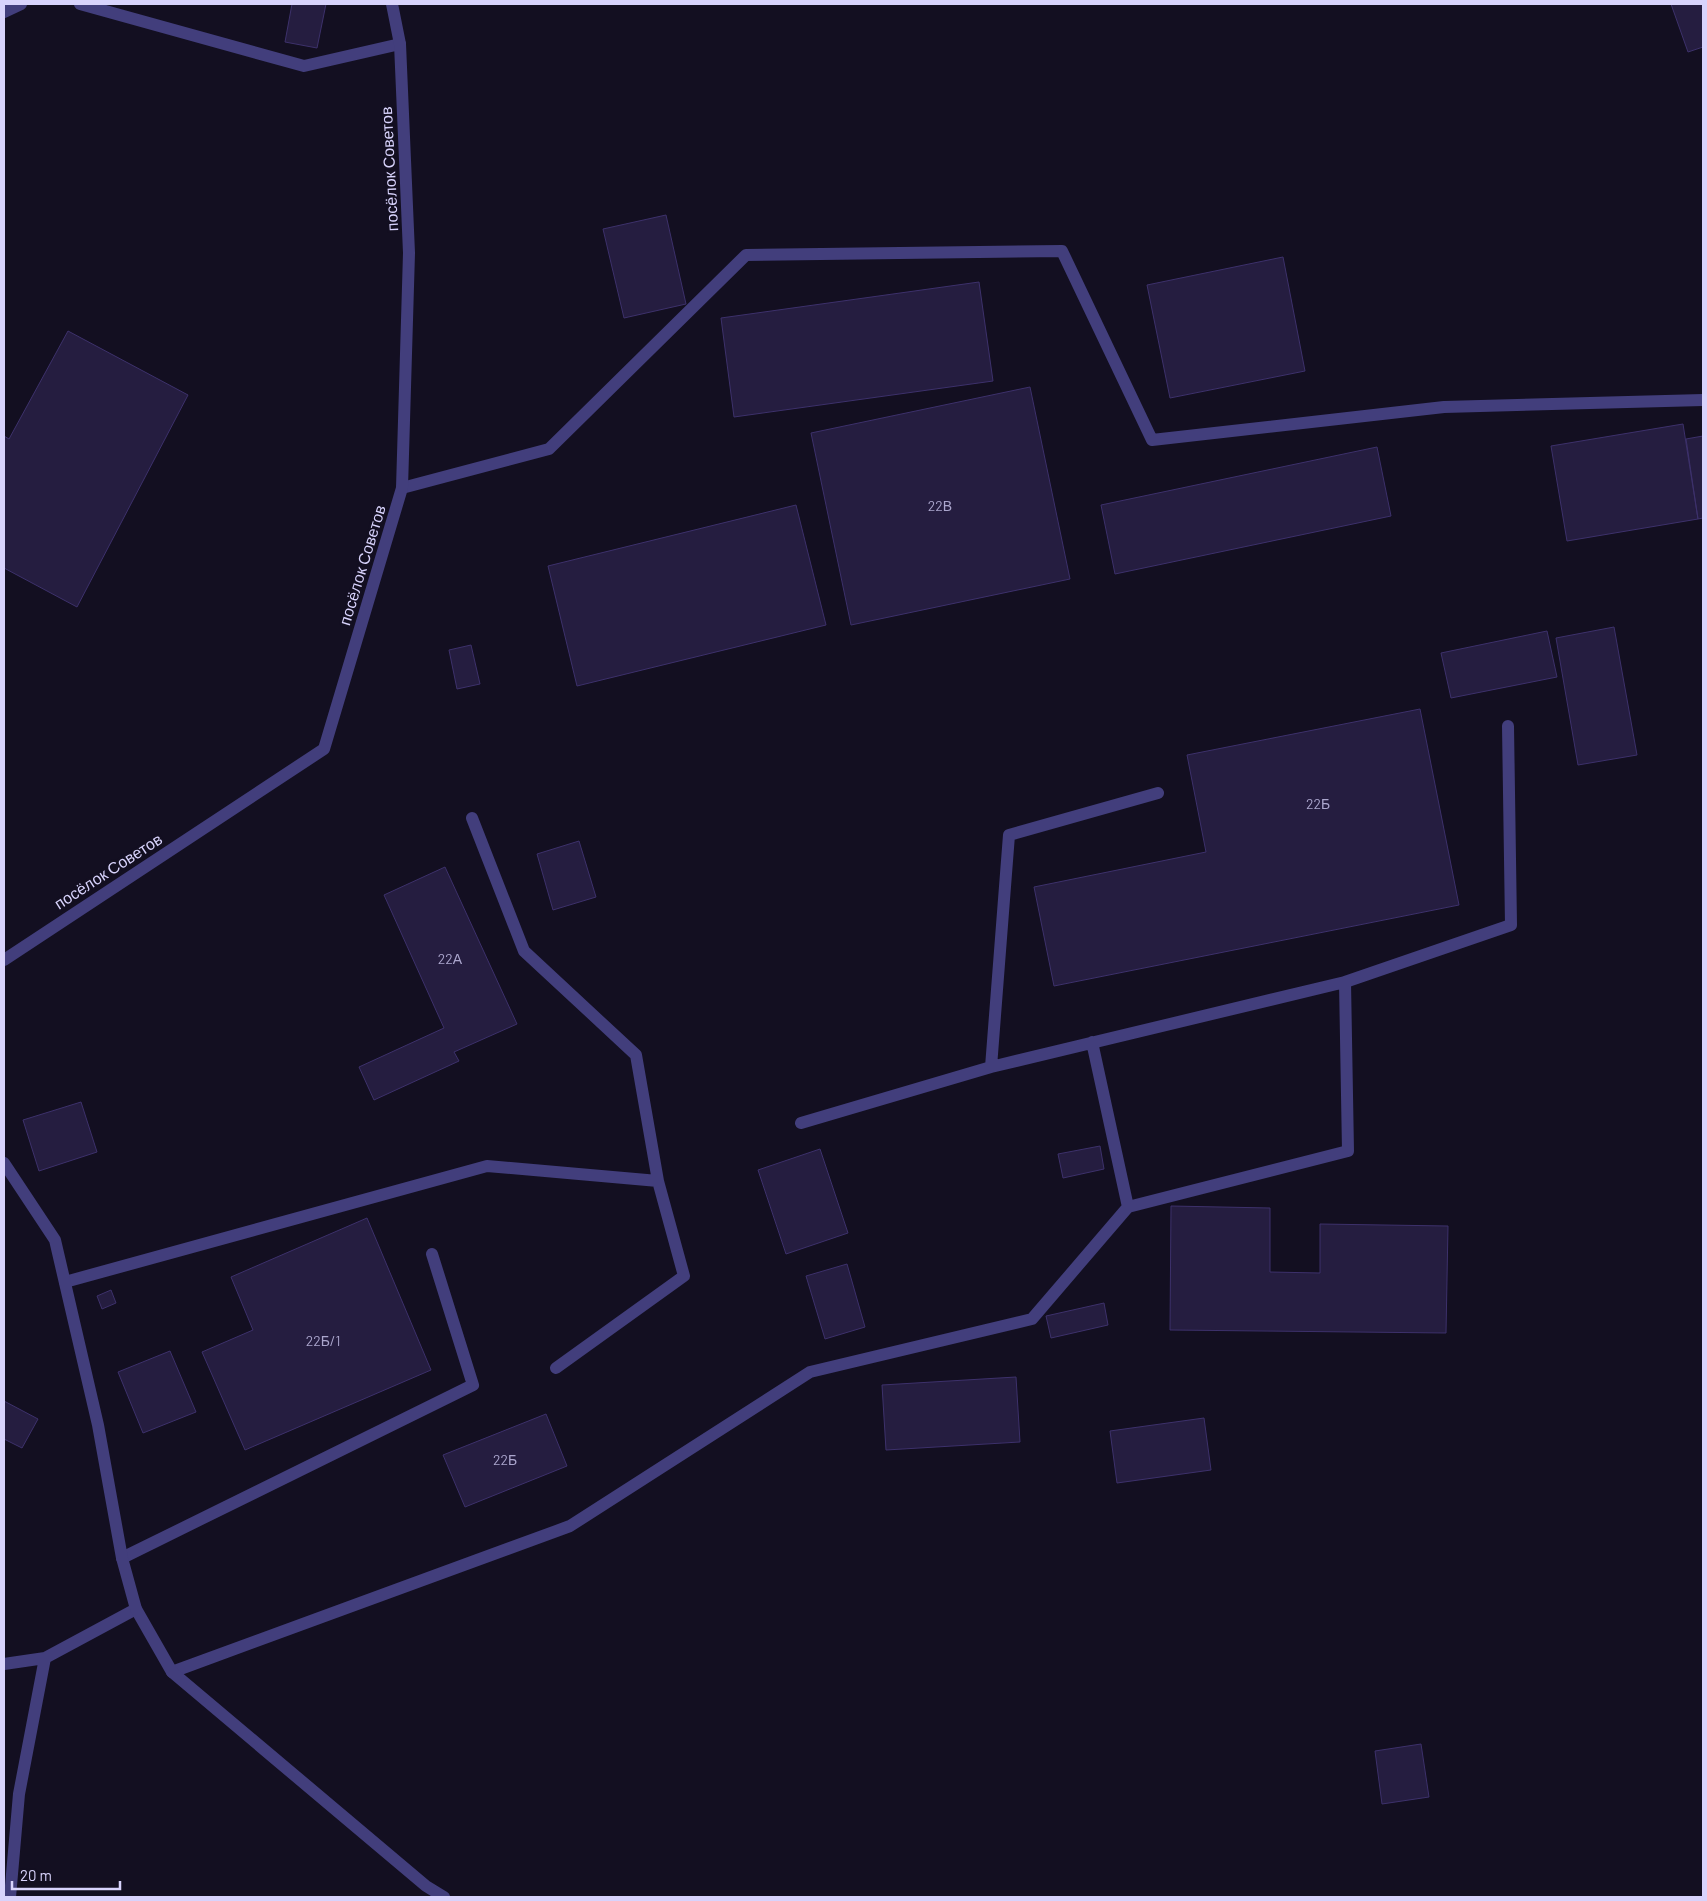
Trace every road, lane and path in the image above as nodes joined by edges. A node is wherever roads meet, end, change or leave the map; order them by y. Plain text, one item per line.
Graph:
1 (21, 4) edge
2 (80, 4) edge
3 (392, 4) edge
4 (4, 12) edge
5 (400, 44) junction
6 (1703, 400) edge
7 (402, 488) junction
8 (1508, 726) dead end
9 (1158, 793) dead end
10 (472, 818) dead end
11 (4, 960) edge
12 (1345, 982) junction
13 (1092, 1042) junction
14 (991, 1067) junction
15 (800, 1123) dead end
16 (4, 1163) edge
17 (658, 1182) junction
18 (1128, 1207) junction
19 (432, 1254) dead end
20 (65, 1282) junction
21 (556, 1368) dead end
22 (122, 1558) junction
23 (136, 1609) junction
24 (44, 1658) junction
25 (4, 1664) edge
26 (172, 1672) junction
27 (10, 1897) edge
28 (444, 1897) edge

1 - 4 street
2 - 5 street
3 - 5 street, посёлок Советов
5 - 7 street, посёлок Советов
6 - 7 street
7 - 11 street, посёлок Советов
8 - 12 street
9 - 14 street
10 - 17 street
12 - 13 street
12 - 18 street
13 - 14 street
13 - 18 street
14 - 15 street
16 - 20 street
17 - 20 street
17 - 21 street
18 - 26 street
19 - 22 street
20 - 22 street
22 - 23 street
23 - 24 street
23 - 26 street
24 - 25 street
24 - 27 street
26 - 28 street

